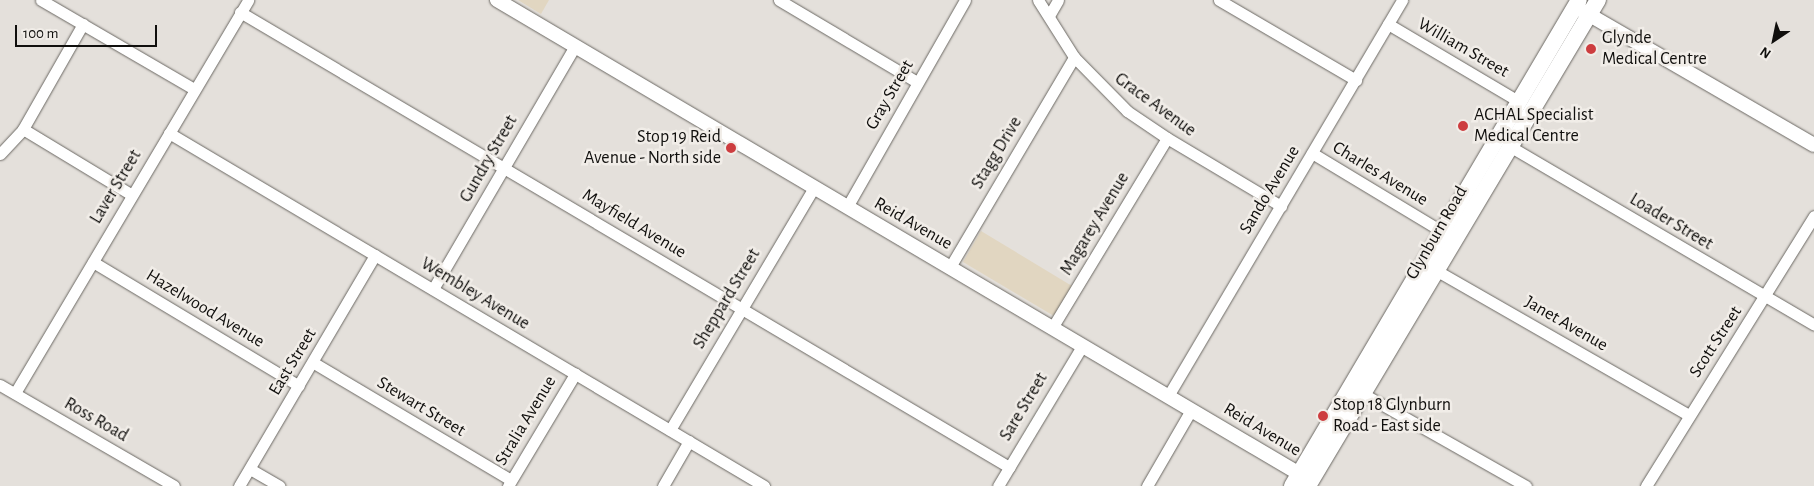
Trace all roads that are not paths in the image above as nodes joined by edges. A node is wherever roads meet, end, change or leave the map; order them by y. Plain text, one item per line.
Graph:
1 (41, 0) edge
2 (248, 0) edge
3 (496, 0) edge
4 (778, 0) edge
5 (965, 0) edge
6 (1038, 0) edge
7 (1058, 0) edge
8 (1219, 0) edge
9 (1402, 0) edge
10 (1598, 0) edge
11 (54, 3) edge
12 (1581, 7) edge
13 (240, 12) junction
14 (1050, 14) junction
15 (83, 24) junction
16 (1388, 24) junction
17 (575, 46) junction
18 (1074, 57) junction
19 (1356, 80) junction
20 (917, 82) junction
21 (194, 89) junction
22 (1520, 102) junction
23 (23, 129) junction
24 (169, 133) junction
25 (1167, 138) junction
26 (1814, 144) edge
27 (1510, 147) junction
28 (1312, 153) junction
29 (0, 154) edge
30 (504, 168) junction
31 (814, 187) junction
32 (132, 195) junction
33 (1281, 206) junction
34 (847, 207) junction
35 (1814, 216) edge
36 (1449, 236) junction
37 (375, 255) junction
38 (93, 262) junction
39 (950, 267) junction
40 (1432, 267) junction
41 (433, 289) junction
42 (1766, 298) junction
43 (741, 308) junction
44 (1814, 325) edge
45 (1052, 328) junction
46 (1082, 346) junction
47 (314, 363) junction
48 (575, 374) junction
49 (0, 385) edge
50 (299, 386) junction
51 (1358, 390) junction
52 (15, 393) junction
53 (1168, 396) junction
54 (1191, 410) junction
55 (1689, 415) junction
56 (670, 430) junction
57 (689, 441) junction
58 (1009, 467) junction
59 (250, 469) junction
60 (1303, 482) edge
61 (510, 483) edge
62 (174, 486) edge
63 (240, 486) edge
64 (279, 486) edge
65 (663, 486) edge
66 (764, 486) edge
67 (998, 486) edge
68 (1147, 486) edge
69 (1526, 486) edge
70 (1646, 486) edge

1 - 11 street
2 - 13 street, Laver Street
3 - 17 street, Reid Avenue
4 - 20 street
5 - 20 street, Gray Street
6 - 14 street, Grace Avenue
7 - 14 street
8 - 19 street
9 - 16 street, Sando Avenue
10 - 12 main road, Glynburn Road
11 - 15 street
12 - 22 main road, Glynburn Road
12 - 26 street
12 - 27 main road, Glynburn Road
13 - 21 street, Laver Street
13 - 30 street, Mayfield Avenue
14 - 18 street, Grace Avenue
15 - 21 street
15 - 23 street
16 - 19 street, Sando Avenue
16 - 22 street, William Street
17 - 30 street, Gundry Street
17 - 31 street, Reid Avenue
18 - 25 street, Grace Avenue
18 - 39 street, Stagg Drive
19 - 28 street, Sando Avenue
20 - 34 street, Gray Street
21 - 24 street, Laver Street
22 - 36 main road, Glynburn Road
23 - 29 street
23 - 32 street
24 - 32 street, Laver Street
24 - 37 street, Wembley Avenue
25 - 33 street, Grace Avenue
25 - 45 street, Magarey Avenue
27 - 36 main road, Glynburn Road
27 - 42 street, Loader Street
28 - 33 street, Sando Avenue
28 - 36 street, Charles Avenue
30 - 41 street, Gundry Street
30 - 43 street, Mayfield Avenue
31 - 34 street, Reid Avenue
31 - 43 street, Sheppard Street
32 - 38 street, Laver Street
33 - 53 street, Sando Avenue
34 - 39 street, Reid Avenue
35 - 42 street, Scott Street
36 - 40 main road, Glynburn Road
37 - 41 street, Wembley Avenue
37 - 47 street, East Street
38 - 50 street, Hazelwood Avenue
38 - 52 street, Laver Street
39 - 45 street, Reid Avenue
40 - 51 main road, Glynburn Road
40 - 55 street, Janet Avenue
41 - 48 street, Wembley Avenue
42 - 44 street, Loader Street
42 - 55 street, Scott Street
43 - 56 street, Sheppard Street
43 - 58 street, Mayfield Avenue
45 - 46 street, Reid Avenue
46 - 53 street, Reid Avenue
46 - 58 street, Sare Street
47 - 50 street, East Street
47 - 61 street, Stewart Street
48 - 56 street, Wembley Avenue
48 - 61 street, Stralia Avenue
49 - 52 street, Ross Road
50 - 59 street, East Street
51 - 60 main road, Glynburn Road
51 - 69 street
52 - 62 street, Ross Road
53 - 54 street, Reid Avenue
54 - 60 street, Reid Avenue
54 - 68 street
55 - 70 street, Scott Street
56 - 57 street, Wembley Avenue
57 - 65 street
57 - 66 street, Wembley Avenue
58 - 67 street, Sare Street
59 - 63 street, East Street
59 - 64 street

